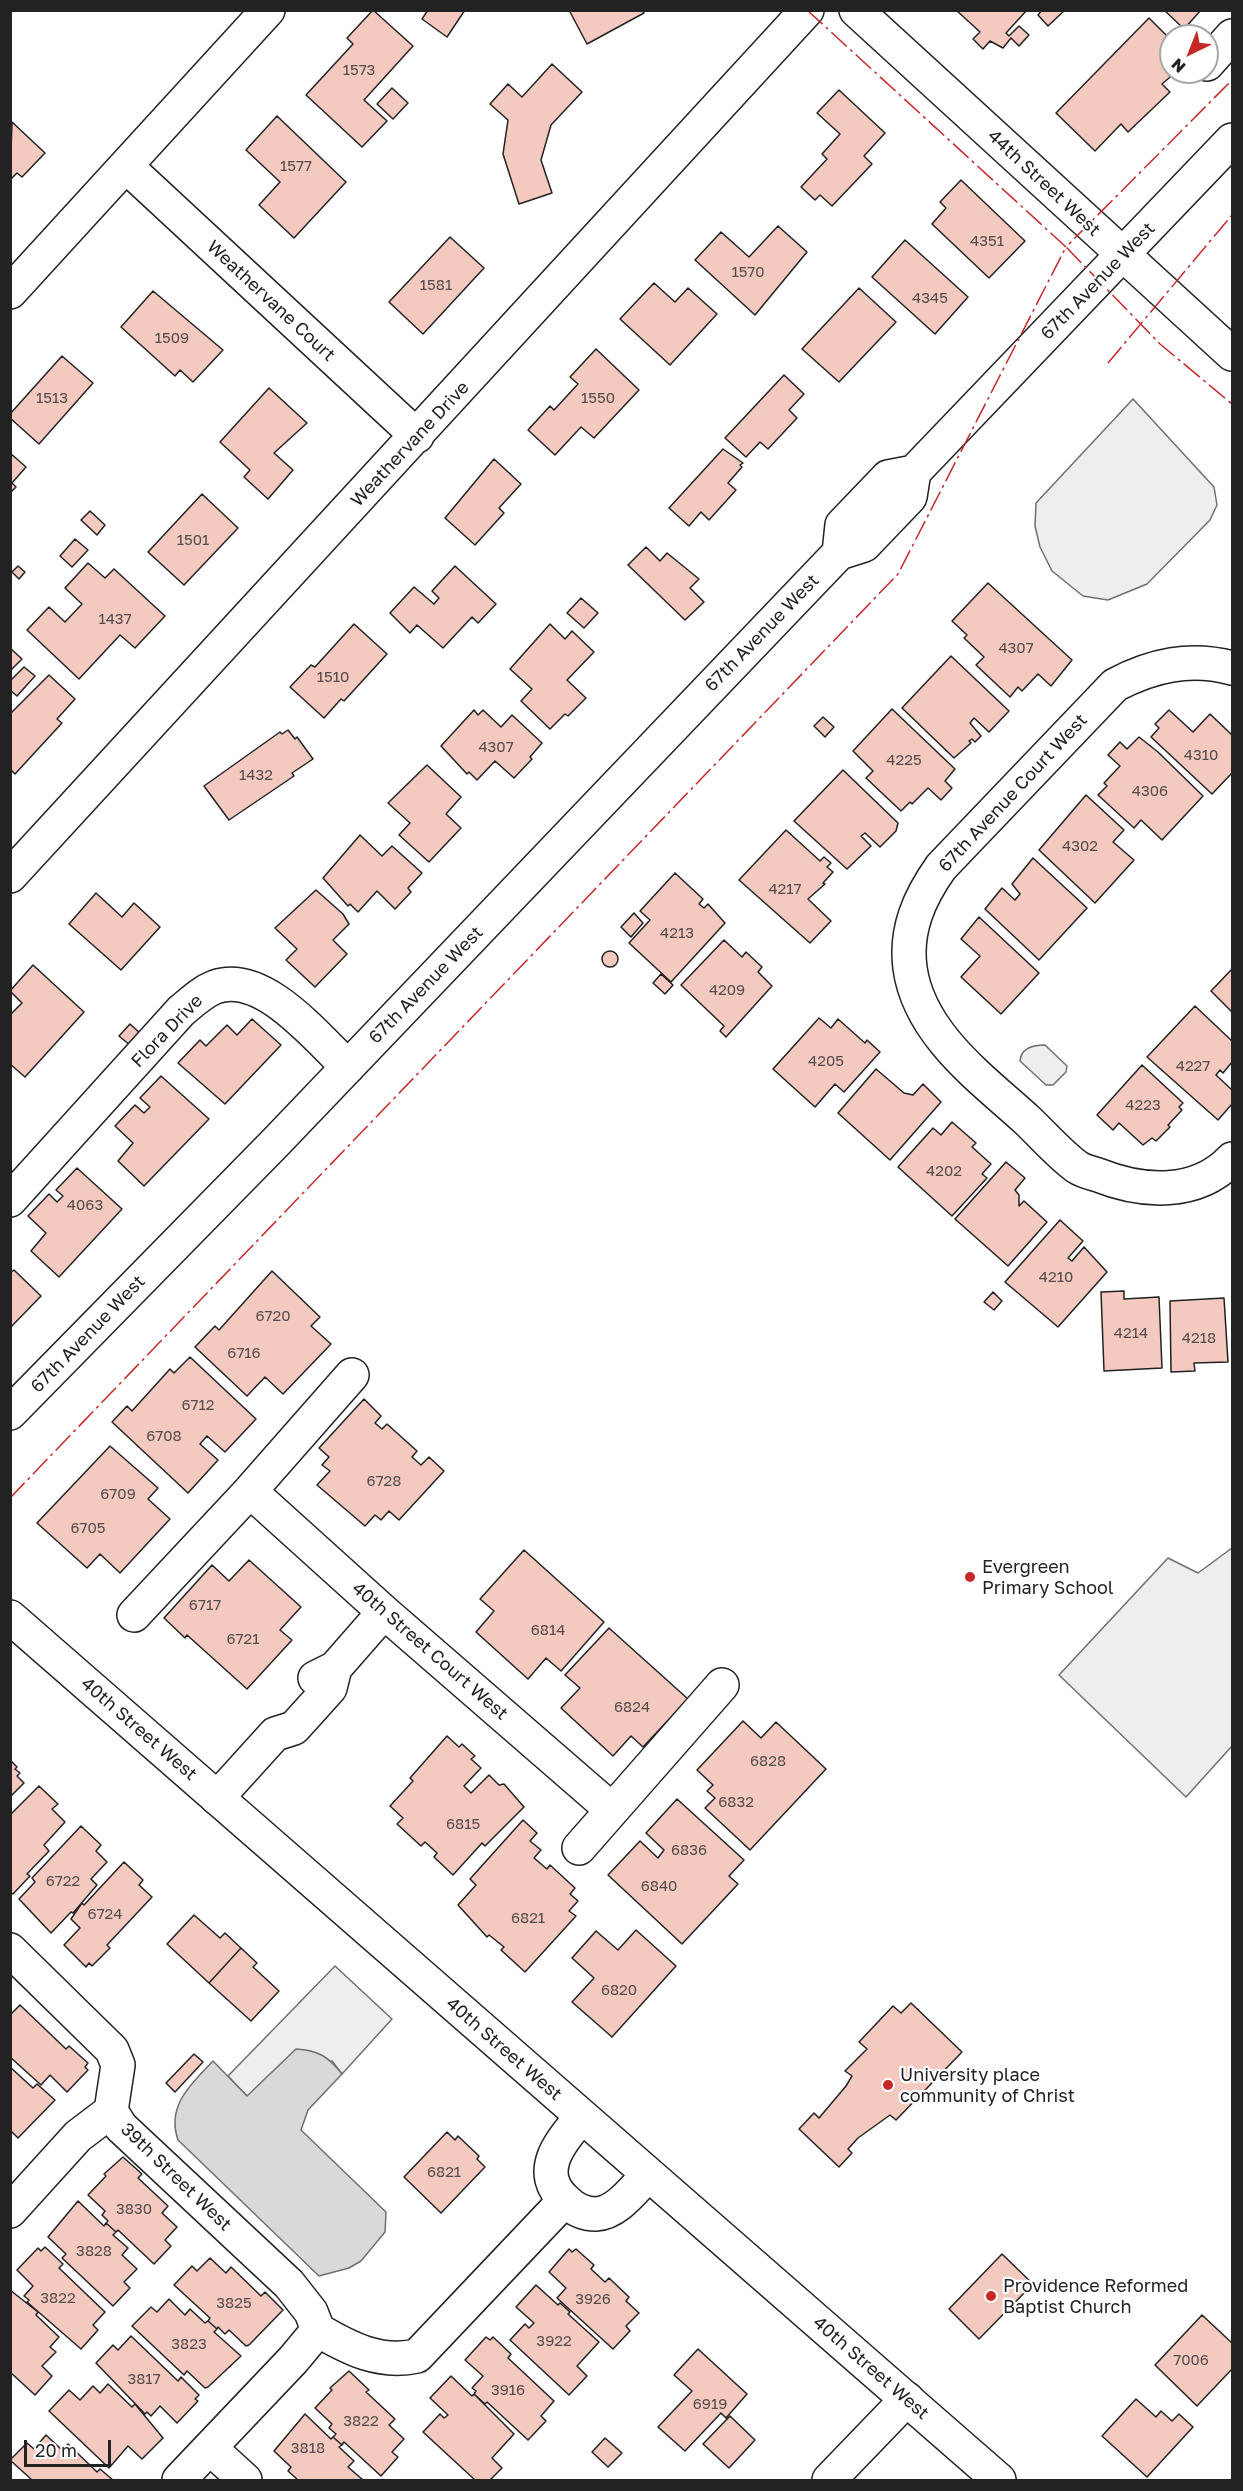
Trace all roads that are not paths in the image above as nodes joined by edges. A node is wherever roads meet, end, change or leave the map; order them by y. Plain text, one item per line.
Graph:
1 (268, 10) edge
2 (807, 10) edge
3 (856, 10) edge
4 (1233, 36) edge
5 (1219, 51) edge
6 (1233, 140) edge
7 (126, 166) junction
8 (1123, 255) junction
9 (10, 292) edge
10 (1233, 354) edge
11 (417, 436) junction
12 (1233, 668) edge
13 (10, 876) edge
14 (348, 1067) junction
15 (1233, 1159) edge
16 (10, 1200) edge
17 (352, 1375) dead end
18 (10, 1413) edge
19 (250, 1491) junction
20 (384, 1612) junction
21 (134, 1615) dead end
22 (10, 1617) edge
23 (722, 1685) dead end
24 (217, 1798) junction
25 (611, 1809) junction
26 (579, 1848) dead end
27 (10, 1950) edge
28 (111, 2111) junction
29 (582, 2117) junction
30 (648, 2175) junction
31 (565, 2200) junction
32 (10, 2211) edge
33 (315, 2321) junction
34 (907, 2399) junction
35 (210, 2448) junction
36 (179, 2481) edge
37 (245, 2481) edge
38 (829, 2481) edge
39 (999, 2481) edge

1 - 7 street
2 - 11 street, Weathervane Drive
3 - 8 street, 44th Street West
4 - 5 street
6 - 8 street, 67th Avenue West
7 - 9 street
7 - 11 street, Weathervane Court
8 - 10 street, 44th Street West
8 - 14 street, 67th Avenue West
11 - 13 street, Weathervane Drive
12 - 15 street, 67th Avenue Court West
14 - 16 street, Flora Drive
14 - 18 street, 67th Avenue West
17 - 19 street
19 - 20 street, 40th Street Court West
19 - 21 street
20 - 24 street
20 - 25 street, 40th Street Court West
22 - 24 street, 40th Street West
23 - 25 street
24 - 29 street, 40th Street West
25 - 26 street
27 - 28 street, 39th Street West
28 - 32 street
28 - 33 street, 39th Street West
29 - 30 street, 40th Street West
29 - 31 street
30 - 31 street
30 - 34 street, 40th Street West
31 - 33 street
33 - 35 street
34 - 38 street
34 - 39 street, 40th Street West
35 - 36 street
35 - 37 street

